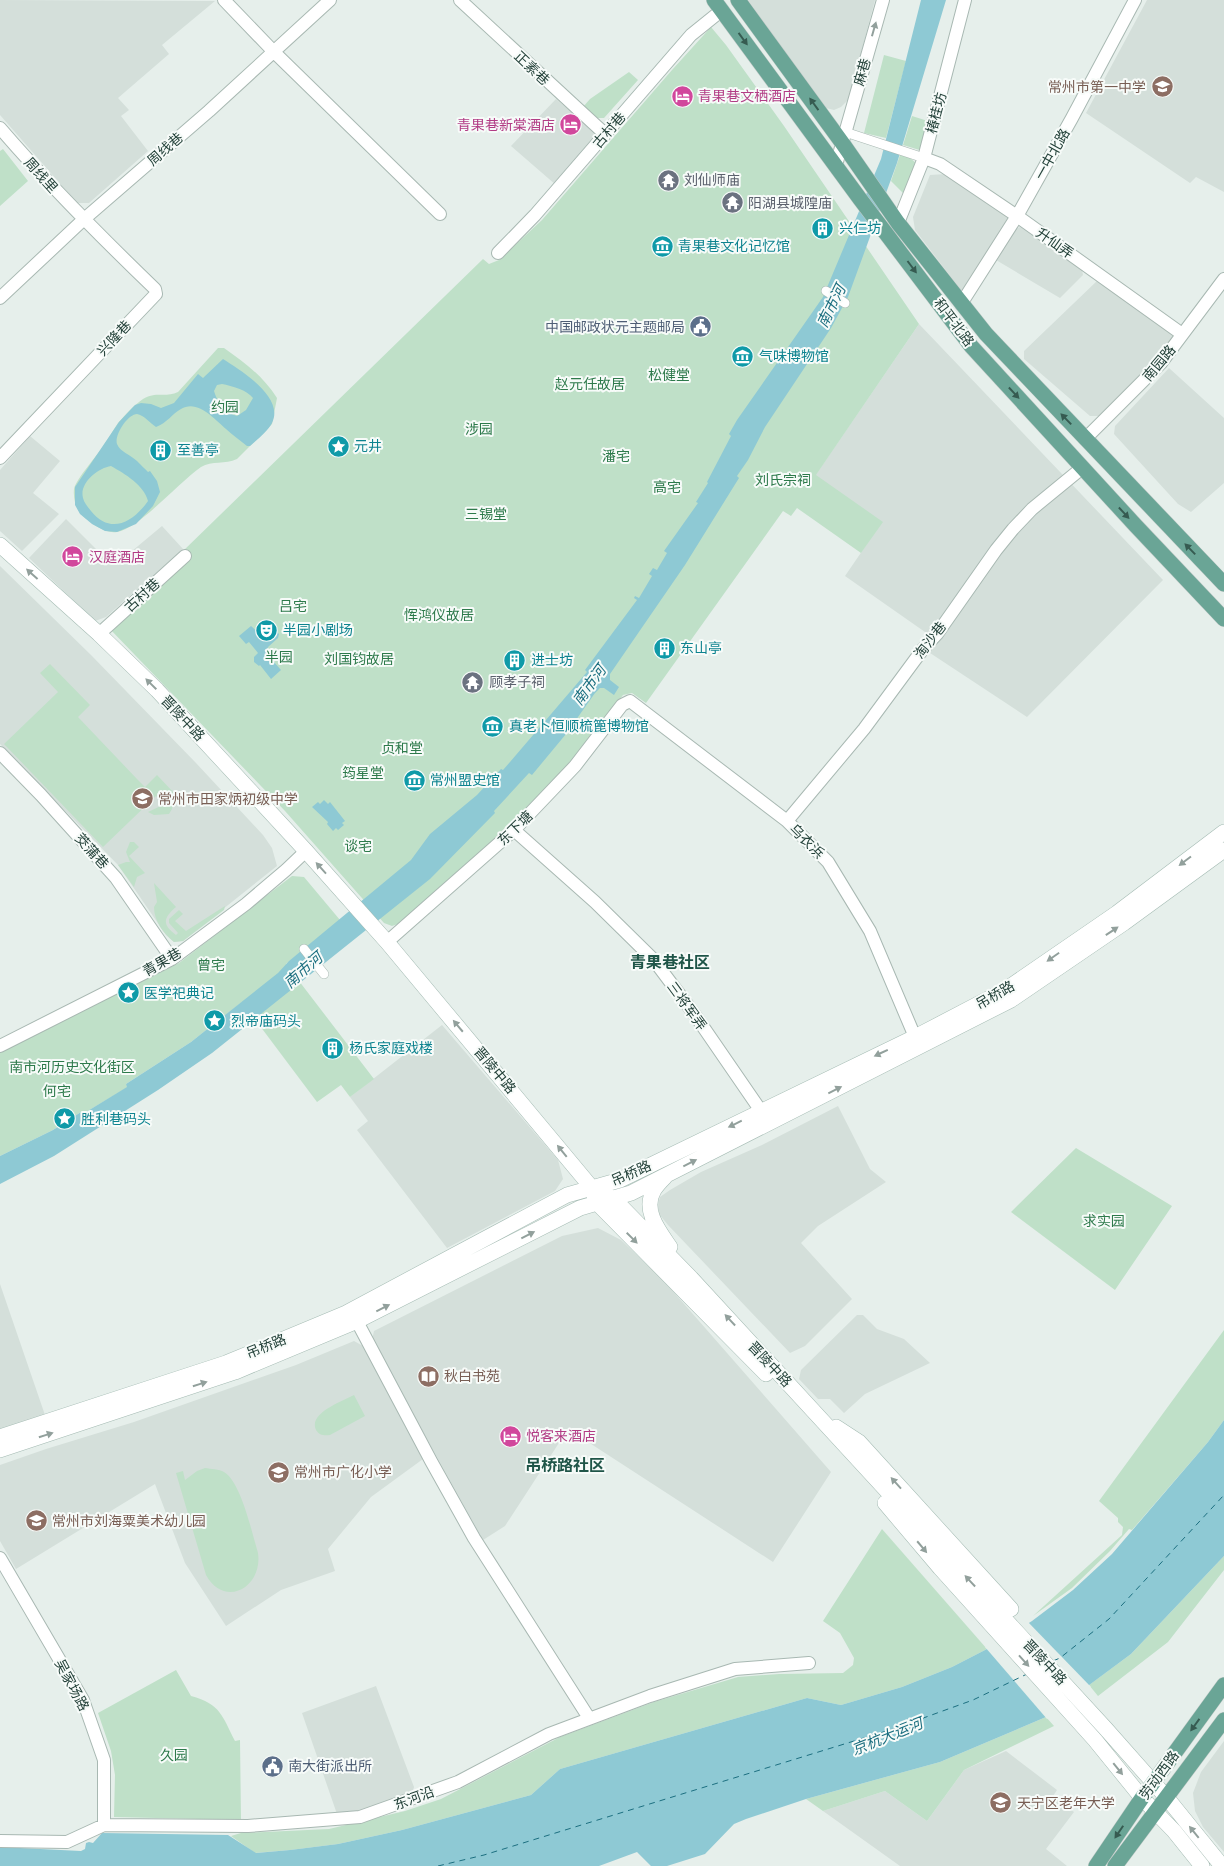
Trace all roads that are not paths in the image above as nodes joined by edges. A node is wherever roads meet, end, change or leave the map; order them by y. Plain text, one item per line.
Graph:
1 (224, 0) edge
2 (330, 0) edge
3 (460, 0) edge
4 (738, 0) edge
5 (883, 0) edge
6 (964, 0) edge
7 (1135, 0) edge
8 (718, 5) edge
9 (274, 52) junction
10 (0, 128) edge
11 (605, 134) junction
12 (844, 138) junction
13 (919, 157) junction
14 (836, 165) junction
15 (440, 214) dead end
16 (1017, 216) junction
17 (83, 220) junction
18 (898, 223) junction
19 (498, 253) dead end
20 (1224, 279) edge
21 (826, 291) dead end
22 (0, 298) edge
23 (845, 303) dead end
24 (961, 304) junction
25 (1182, 334) junction
26 (1085, 439) junction
27 (0, 458) edge
28 (1082, 468) junction
29 (0, 545) edge
30 (186, 556) dead end
31 (1224, 584) edge
32 (1224, 619) edge
33 (99, 634) junction
34 (630, 701) joint
35 (0, 753) edge
36 (787, 821) junction
37 (514, 830) junction
38 (1224, 832) edge
39 (1224, 850) edge
40 (306, 851) junction
41 (387, 942) junction
42 (304, 949) dead end
43 (172, 959) junction
44 (323, 973) dead end
45 (915, 1037) junction
46 (0, 1046) edge
47 (761, 1111) junction
48 (666, 1176) junction
49 (595, 1196) junction
50 (614, 1199) junction
51 (691, 1278) junction
52 (354, 1316) junction
53 (0, 1436) edge
54 (0, 1450) edge
55 (0, 1558) edge
56 (1002, 1617) junction
57 (809, 1663) dead end
58 (1224, 1685) edge
59 (589, 1718) junction
60 (1224, 1720) edge
61 (1153, 1782) junction
62 (1142, 1798) junction
63 (1167, 1798) junction
64 (1155, 1813) junction
65 (104, 1825) junction
66 (0, 1841) edge
67 (1096, 1866) edge
68 (1115, 1866) edge
69 (1202, 1866) edge
70 (1222, 1866) edge

1 - 9 street
2 - 9 street, 周线巷
3 - 11 street, 正素巷
12 -> 4 main road, 和平北路
12 -> 5 street, 麻巷
6 - 13 street, 椿桂坊
7 - 16 street, 一中北路
8 - 11 street, 古村巷
8 -> 14 main road, 和平北路
9 - 15 street
9 - 17 street, 周线巷
10 - 17 street, 周线里
11 - 19 street, 古村巷
12 - 13 street
12 - 14 street, 麻巷
12 - 18 main road, 和平北路
13 - 16 street, 升仙弄
13 - 18 street, 椿桂坊
14 -> 28 main road, 和平北路
16 - 24 street, 一中北路
16 - 25 street, 升仙弄
17 - 22 street, 周线巷
17 - 27 street, 兴隆巷
18 - 24 main road, 和平北路
20 - 25 street, 南园路
21 - 23 street
26 -> 24 main road, 和平北路
25 - 26 street, 南园路
31 -> 26 main road, 和平北路
28 -> 32 main road, 和平北路
28 - 36 street, 淘沙巷
33 -> 29 main road, 晋陵中路
30 - 33 street, 古村巷
40 -> 33 main road, 晋陵中路
34 - 36 street, 乌衣浜
34 - 37 street, 东下塘
35 - 43 street, 茭蒲巷
36 - 45 street, 乌衣浜
37 - 41 street, 东下塘
37 - 47 street, 三将军弄
38 -> 45 main road, 吊桥路
48 -> 39 main road, 吊桥路
41 -> 40 main road, 晋陵中路
40 - 43 street, 青果巷
49 -> 41 main road, 晋陵中路
42 - 44 street
43 - 46 street, 青果巷
45 -> 47 main road, 吊桥路
47 -> 49 main road, 吊桥路
48 - 50 main road, 吊桥路
48 - 51 main road
49 - 50 main road, 晋陵中路
49 - 52 main road, 吊桥路
49 -> 56 main road, 晋陵中路
50 - 51 main road, 晋陵中路
56 -> 51 main road, 晋陵中路
52 - 53 main road, 吊桥路
54 -> 52 main road, 吊桥路
52 - 59 street
55 - 65 street, 吴家场路
56 - 61 main road, 晋陵中路
56 -> 62 main road, 晋陵中路
57 - 59 street, 东河沿
58 -> 61 main road, 劳动西路
59 - 65 street, 东河沿
60 - 63 main road, 劳动西路
61 - 62 main road, 劳动西路
61 - 63 main road, 晋陵中路
62 - 64 main road, 晋陵中路
62 -> 67 main road, 劳动西路
63 - 64 main road, 劳动西路
70 -> 63 main road, 晋陵中路
64 - 68 main road, 劳动西路
64 - 69 main road, 晋陵中路
65 - 66 street, 东河沿

